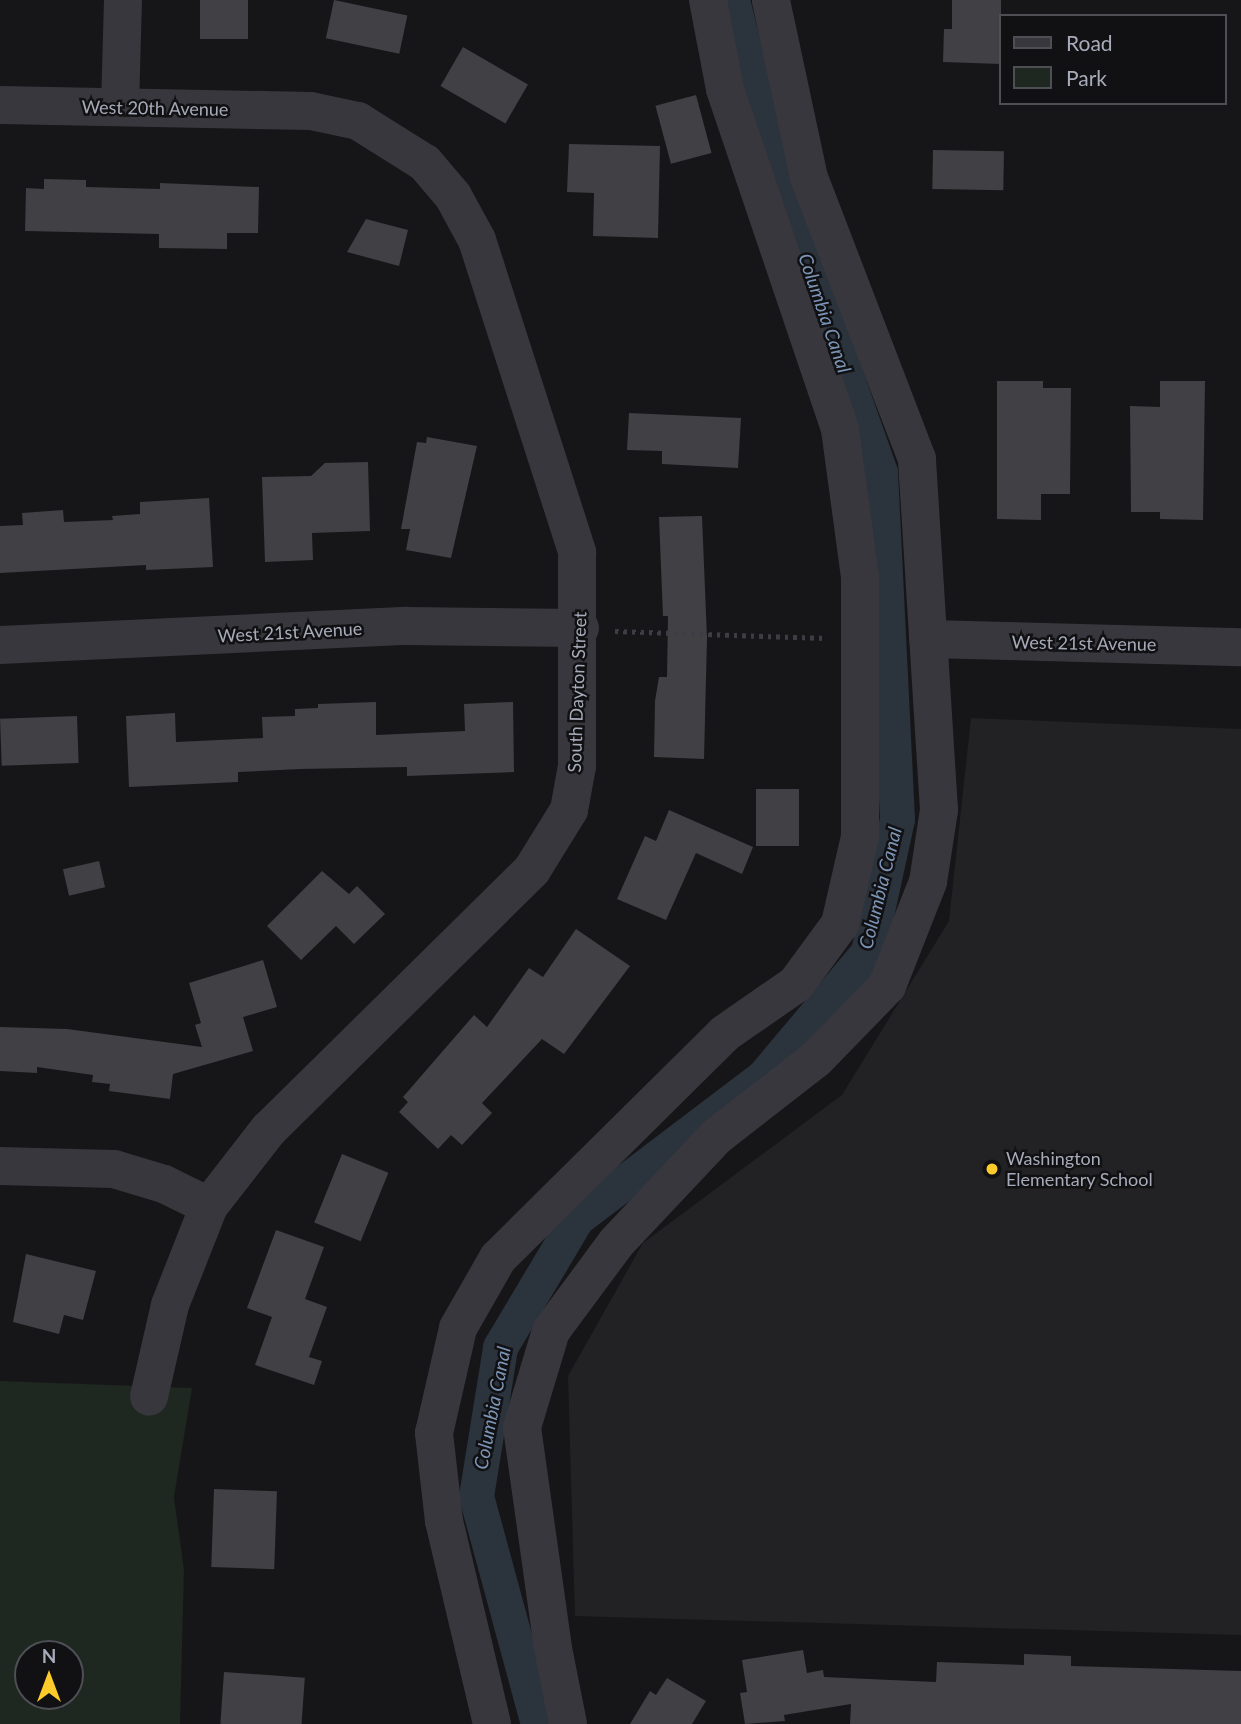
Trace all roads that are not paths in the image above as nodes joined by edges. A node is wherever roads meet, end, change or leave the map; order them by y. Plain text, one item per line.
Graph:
1 (123, 0) edge
2 (708, 0) edge
3 (771, 0) edge
4 (0, 104) edge
5 (120, 107) junction
6 (311, 111) joint
7 (580, 628) junction
8 (928, 639) junction
9 (0, 645) edge
10 (1241, 647) edge
11 (0, 1166) edge
12 (209, 1206) junction
13 (149, 1397) dead end
14 (492, 1724) edge
15 (568, 1724) edge

1 - 5 street
2 - 14 street
3 - 8 street
4 - 5 street, West 20th Avenue
5 - 6 street, West 20th Avenue
6 - 7 street, South Dayton Street
7 - 9 street, West 21st Avenue
7 - 12 street, South Dayton Street
8 - 10 street, West 21st Avenue
8 - 15 street
11 - 12 street
12 - 13 street, South Dayton Street

